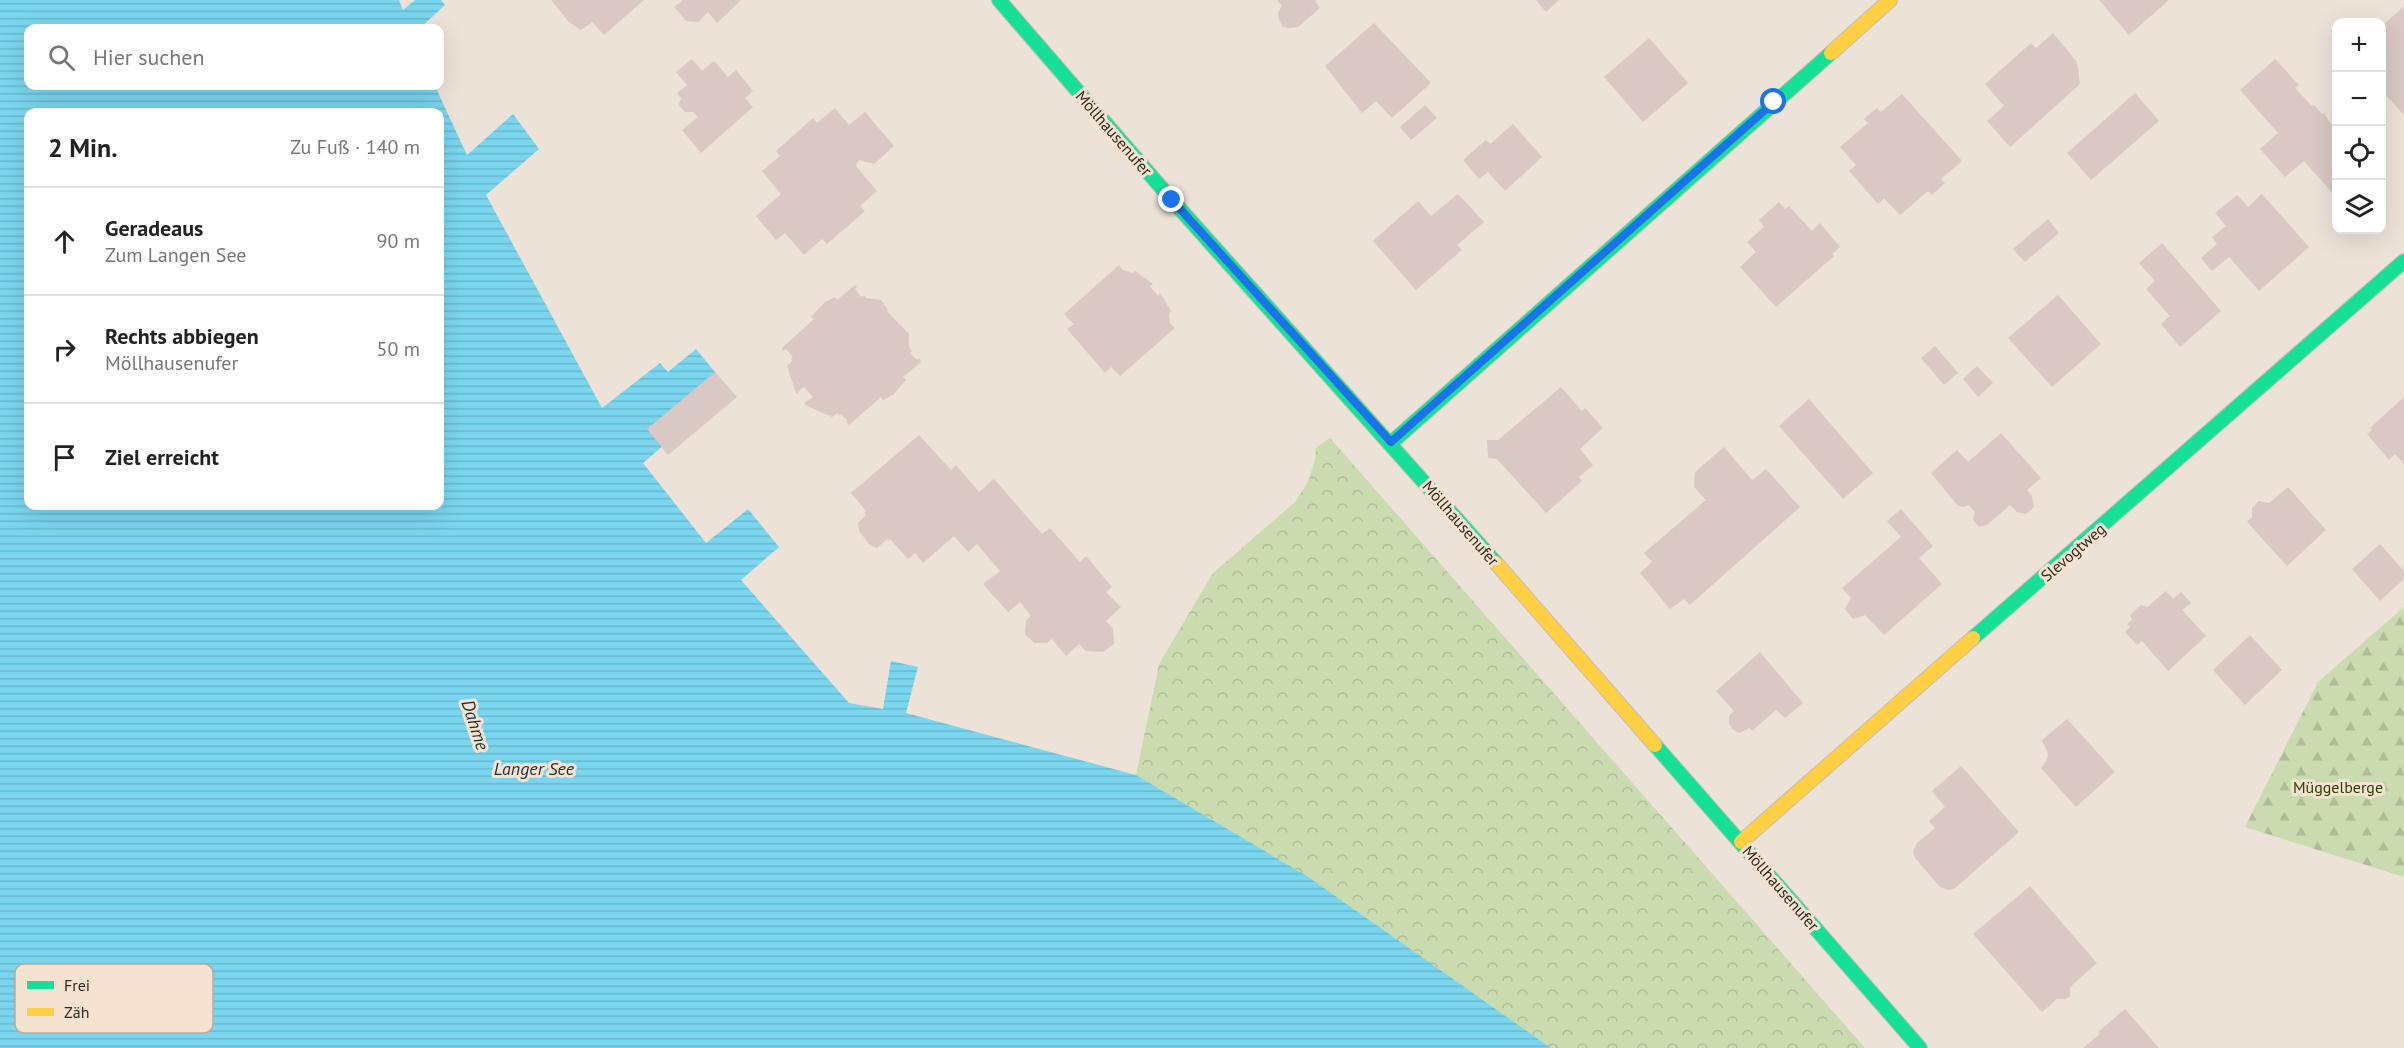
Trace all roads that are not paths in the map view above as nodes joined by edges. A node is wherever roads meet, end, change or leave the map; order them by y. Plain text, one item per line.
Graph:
1 (999, 0) edge
2 (1890, 0) edge
3 (2404, 261) edge
4 (1391, 442) junction
5 (1741, 842) junction
6 (1920, 1048) edge

1 - 4 street, Möllhausenufer
2 - 4 street
3 - 5 street, Slevogtweg
4 - 5 street, Möllhausenufer
5 - 6 street, Möllhausenufer

